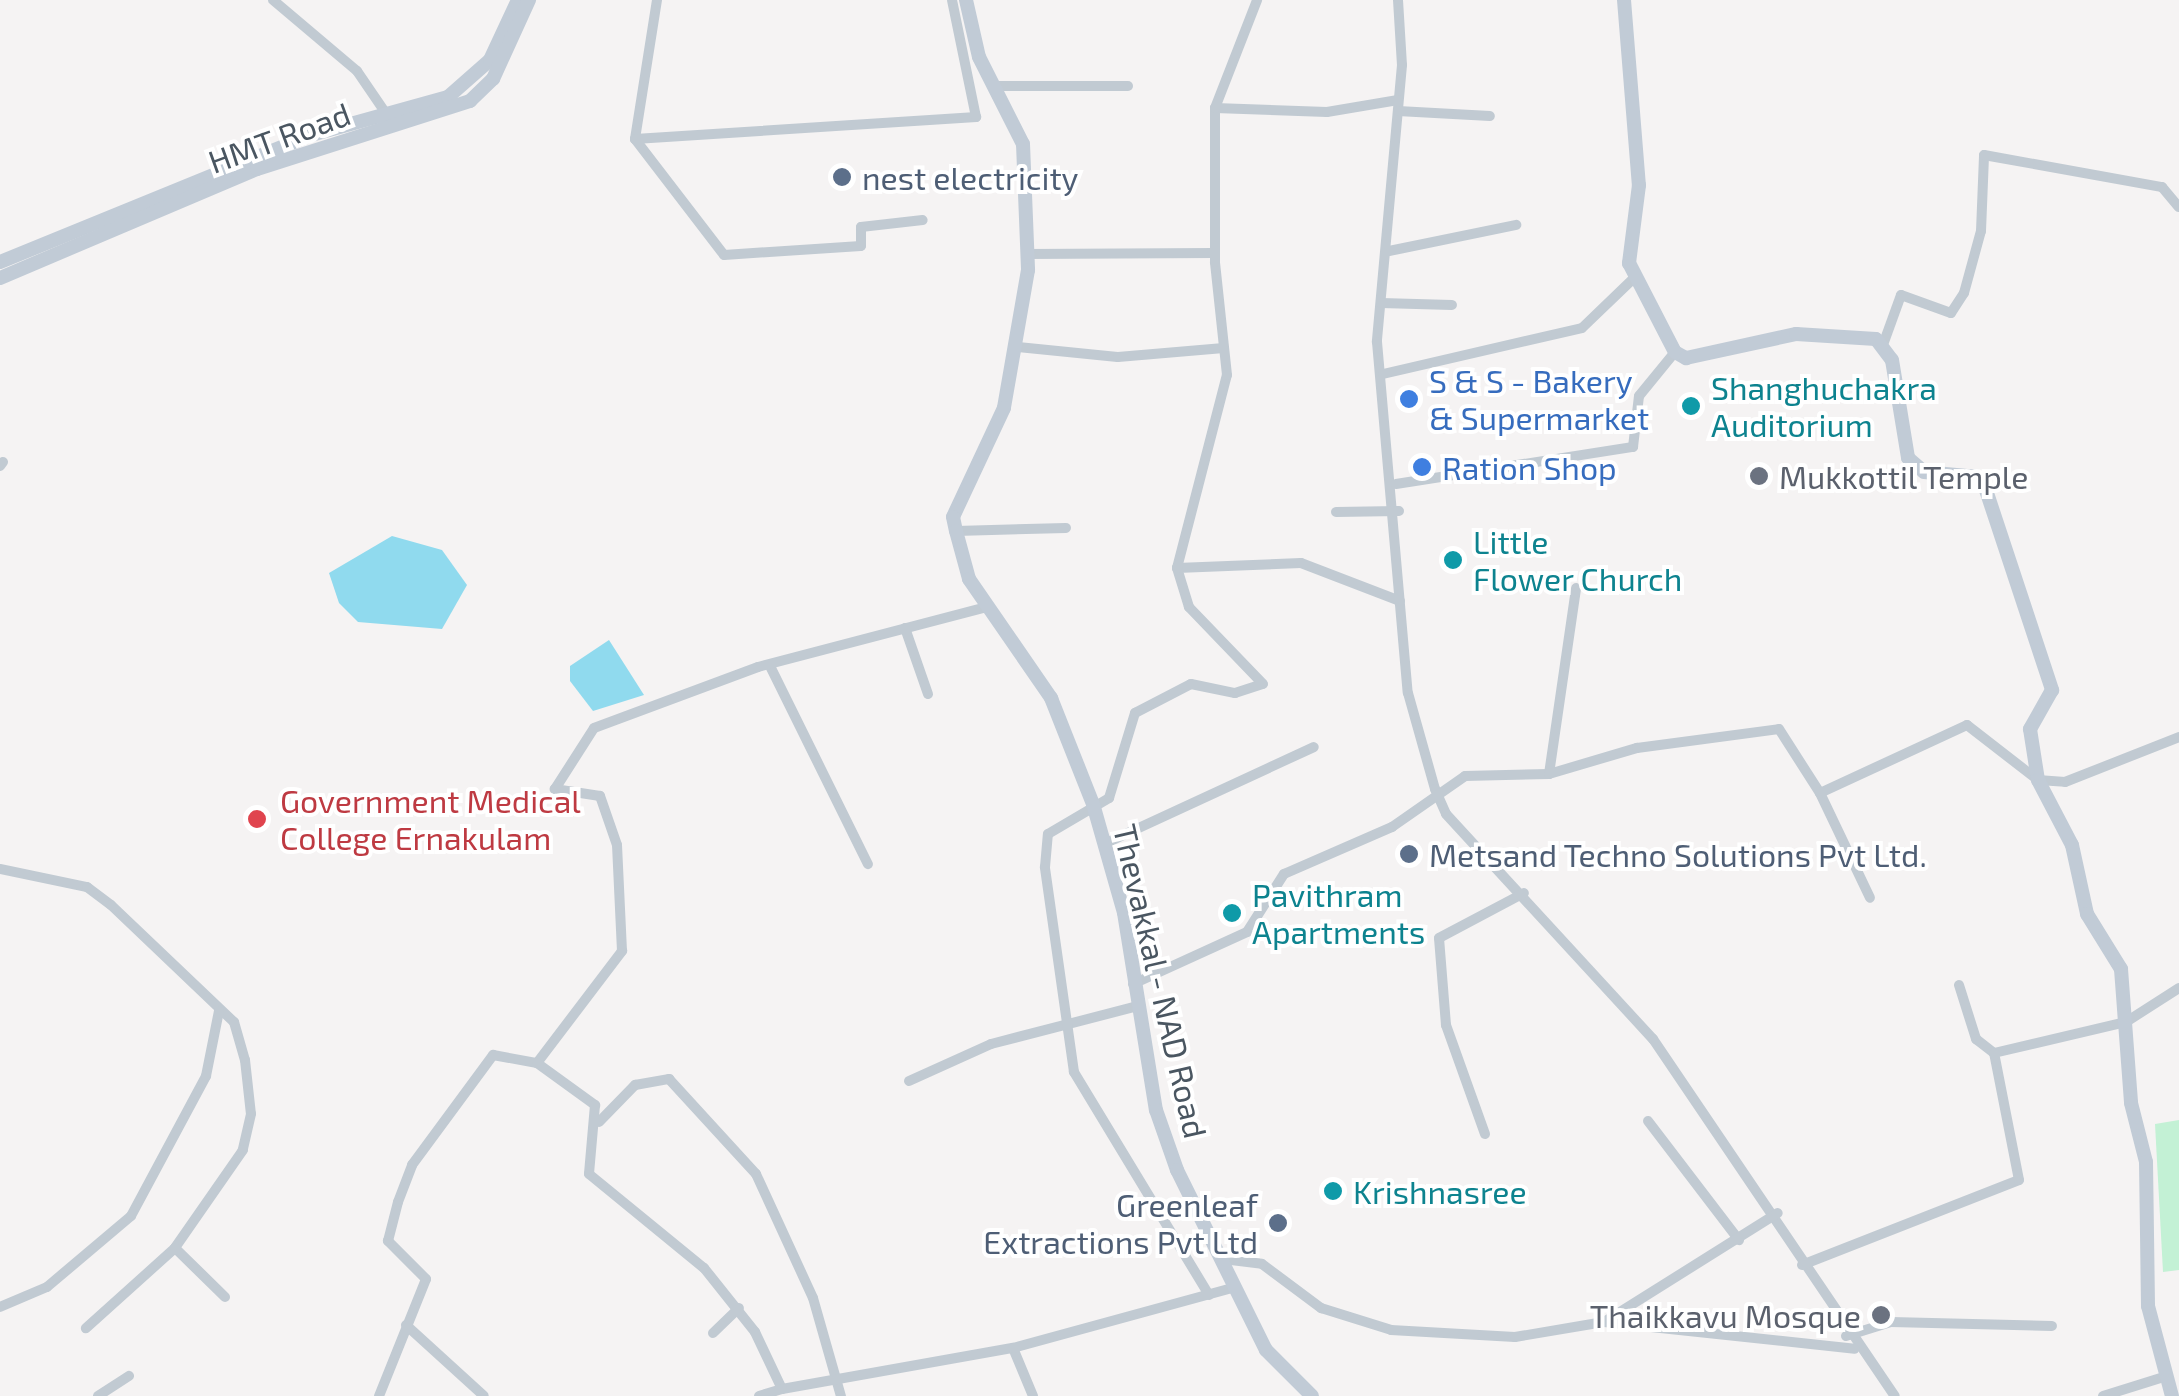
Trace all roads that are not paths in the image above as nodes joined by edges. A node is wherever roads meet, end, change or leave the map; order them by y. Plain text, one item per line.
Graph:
1 (274, 0) edge
2 (518, 0) edge
3 (529, 0) edge
4 (657, 0) edge
5 (952, 0) edge
6 (966, 0) edge
7 (1257, 0) edge
8 (1398, 0) edge
9 (1624, 0) edge
10 (482, 82) junction
11 (994, 86) junction
12 (1128, 86) dead end
13 (1398, 106) junction
14 (1216, 108) junction
15 (386, 115) junction
16 (1490, 116) dead end
17 (635, 139) junction
18 (2179, 206) edge
19 (923, 220) dead end
20 (1516, 225) dead end
21 (1389, 251) junction
22 (1214, 253) junction
23 (1026, 254) junction
24 (0, 262) edge
25 (0, 278) edge
26 (1634, 278) junction
27 (1381, 304) junction
28 (1452, 305) dead end
29 (1884, 342) junction
30 (1018, 348) junction
31 (1224, 348) junction
32 (1675, 352) junction
33 (1383, 374) junction
34 (1396, 484) junction
35 (1399, 511) junction
36 (1336, 512) dead end
37 (1066, 528) dead end
38 (956, 531) junction
39 (1177, 568) junction
40 (1576, 588) dead end
41 (1400, 601) junction
42 (987, 607) junction
43 (905, 628) junction
44 (770, 666) junction
45 (928, 694) dead end
46 (2179, 737) edge
47 (1314, 747) dead end
48 (1550, 774) junction
49 (2038, 780) junction
50 (1435, 789) junction
51 (1820, 794) junction
52 (1093, 804) junction
53 (1104, 844) junction
54 (868, 864) dead end
55 (0, 869) edge
56 (1524, 893) junction
57 (1870, 898) dead end
58 (1133, 984) junction
59 (1959, 986) dead end
60 (2179, 988) edge
61 (1138, 1006) junction
62 (219, 1012) junction
63 (2126, 1022) junction
64 (1062, 1023) junction
65 (1994, 1053) junction
66 (537, 1063) junction
67 (910, 1081) dead end
68 (1648, 1121) dead end
69 (599, 1122) junction
70 (1485, 1134) dead end
71 (1778, 1214) junction
72 (1739, 1240) junction
73 (175, 1248) junction
74 (1223, 1259) junction
75 (1802, 1265) junction
76 (1236, 1288) junction
77 (1209, 1294) junction
78 (225, 1297) dead end
79 (0, 1306) edge
80 (739, 1308) junction
81 (1604, 1322) junction
82 (406, 1324) junction
83 (2052, 1326) dead end
84 (86, 1328) dead end
85 (713, 1333) dead end
86 (1846, 1336) junction
87 (1013, 1348) junction
88 (1855, 1349) junction
89 (835, 1374) junction
90 (129, 1376) dead end
91 (2167, 1376) junction
92 (782, 1389) junction
93 (98, 1396) edge
94 (379, 1396) edge
95 (484, 1396) edge
96 (759, 1396) edge
97 (841, 1396) edge
98 (1033, 1396) edge
99 (1312, 1396) edge
100 (1895, 1396) edge
101 (2104, 1396) edge
102 (2172, 1396) edge

1 - 15 street
2 - 10 main road
3 - 10 main road
4 - 17 street
5 - 17 street
6 - 11 main road
7 - 14 street
8 - 13 street
9 - 26 main road
10 - 15 main road, HMT Road
10 - 25 main road, HMT Road
11 - 12 street
11 - 23 main road
13 - 14 street
13 - 16 street
13 - 21 street
14 - 22 street
15 - 24 main road, HMT Road
17 - 19 street
18 - 29 street
20 - 21 street
21 - 27 street
22 - 23 street
22 - 31 street
23 - 30 main road
26 - 32 main road
26 - 33 street
27 - 28 street
27 - 33 street
29 - 32 main road
29 - 49 main road
30 - 31 street
30 - 38 main road
31 - 39 street
32 - 34 street
33 - 34 street
34 - 35 street
35 - 36 street
35 - 41 street
37 - 38 street
38 - 42 main road, Thevakkal - NAD Road
39 - 41 street
39 - 52 street
40 - 48 street
41 - 50 street
42 - 43 street
42 - 52 main road, Thevakkal - NAD Road
43 - 44 street
43 - 45 street
44 - 54 street
44 - 66 street
46 - 49 street
47 - 53 street
48 - 50 street
48 - 51 street
49 - 51 street
49 - 63 main road
50 - 56 street
50 - 58 street
51 - 57 street
52 - 53 main road, Thevakkal - NAD Road
52 - 64 street
53 - 58 main road, Thevakkal - NAD Road
55 - 62 street
56 - 70 street
56 - 71 street
58 - 61 main road, Thevakkal - NAD Road
59 - 65 street
60 - 63 street
61 - 64 street
61 - 74 main road, Thevakkal - NAD Road
62 - 73 street
62 - 79 street
63 - 65 street
63 - 91 main road
64 - 67 street
64 - 77 street
65 - 75 street
66 - 69 street
66 - 82 street
68 - 72 street
69 - 80 street
69 - 89 street
71 - 72 street
71 - 75 street
72 - 81 street
73 - 78 street
73 - 84 street
74 - 76 main road, Thevakkal - NAD Road
74 - 81 street
75 - 86 street
76 - 77 street
76 - 99 main road, Thevakkal - NAD Road
77 - 87 street
80 - 85 street
80 - 92 street
81 - 88 street
82 - 94 street
82 - 95 street
83 - 86 street
86 - 88 street
87 - 89 street
87 - 98 street
88 - 100 street
89 - 92 street
89 - 97 street
90 - 93 street
91 - 101 street
91 - 102 main road
92 - 96 street

